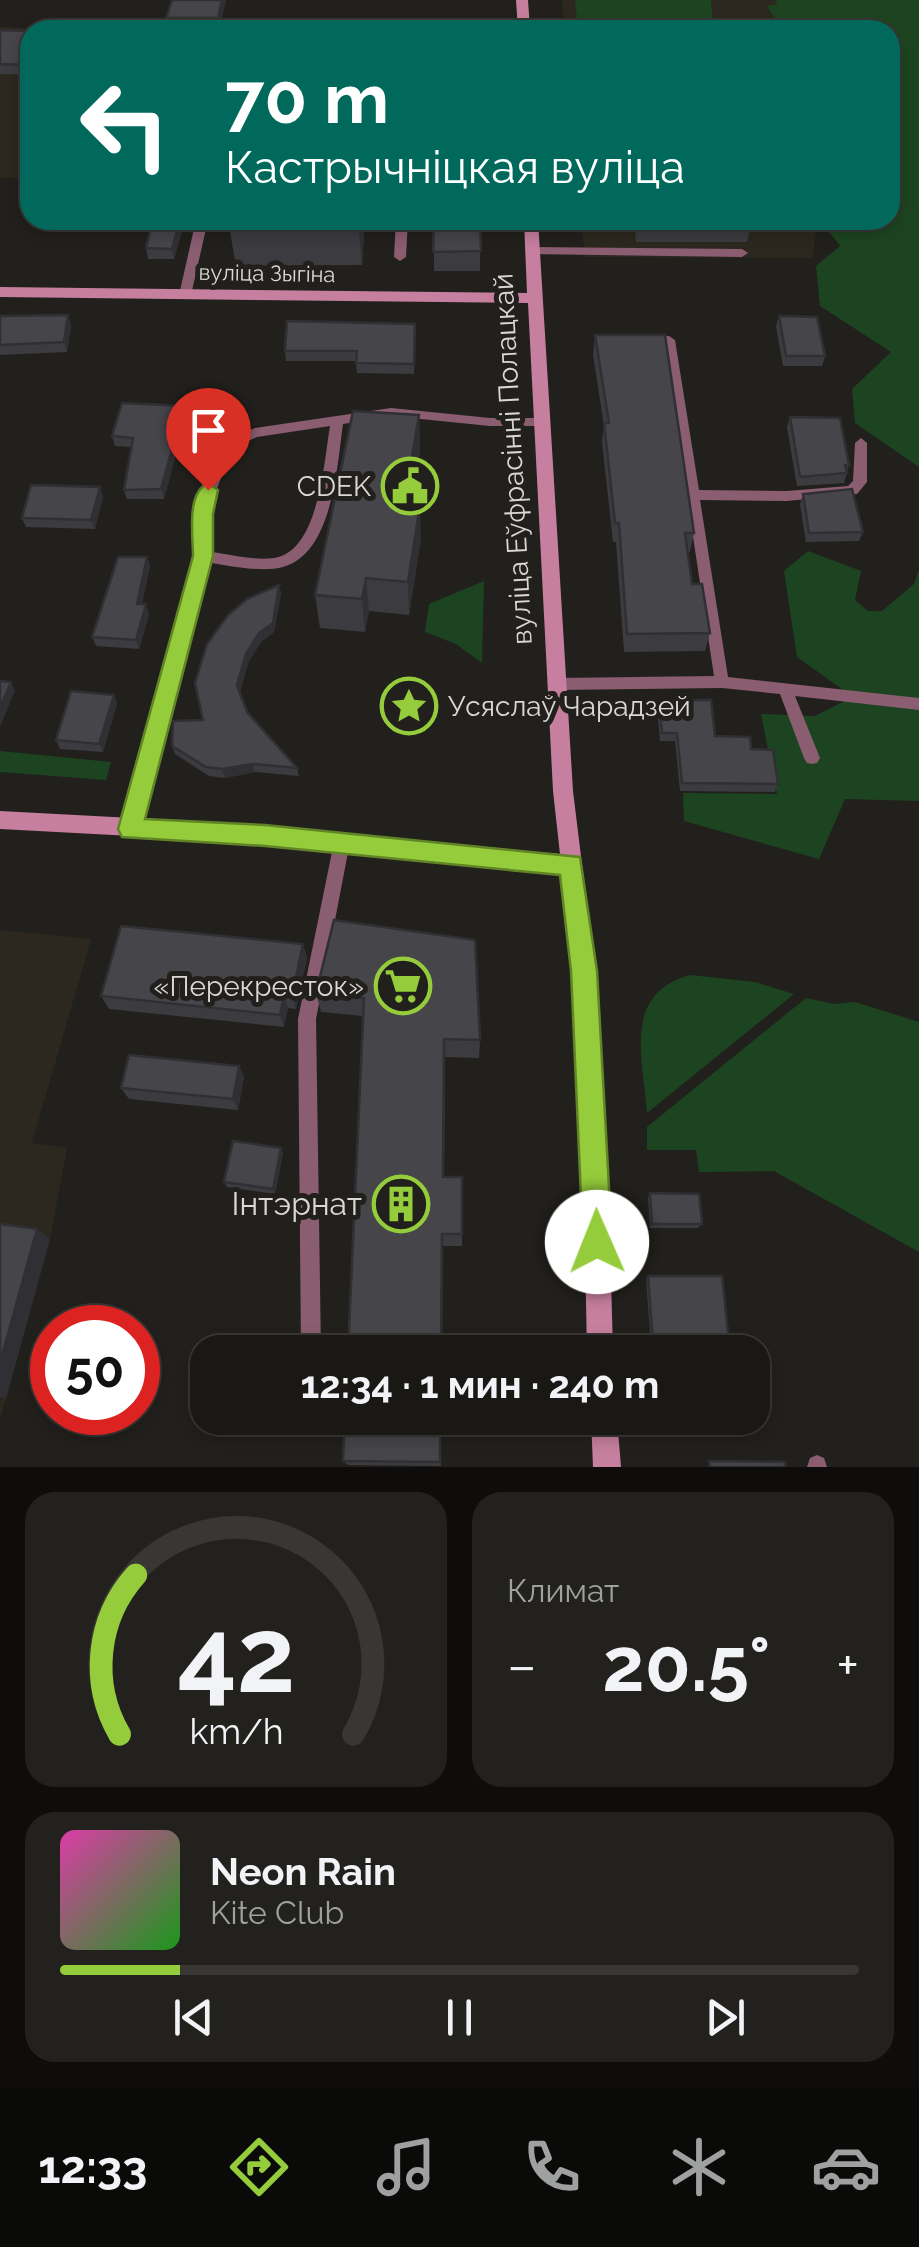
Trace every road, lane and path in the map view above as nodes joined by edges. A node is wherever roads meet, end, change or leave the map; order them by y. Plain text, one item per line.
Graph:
1 (200, 230) edge
2 (401, 230) edge
3 (531, 230) edge
4 (532, 251) junction
5 (742, 252) dead end
6 (400, 257) dead end
7 (0, 292) edge
8 (185, 295) junction
9 (534, 298) junction
10 (636, 341) edge
11 (337, 422) junction
12 (541, 422) junction
13 (236, 440) joint
14 (861, 442) dead end
15 (693, 495) junction
16 (203, 556) junction
17 (722, 682) junction
18 (558, 684) junction
19 (785, 689) junction
20 (919, 704) edge
21 (812, 758) dead end
22 (0, 820) edge
23 (130, 829) junction
24 (342, 842) junction
25 (572, 865) junction
26 (311, 1335) edge
27 (600, 1335) edge
28 (605, 1435) edge
29 (607, 1467) edge

1 - 8 lane
2 - 6 lane
3 - 4 main road, вуліца Еўфрасінні Полацкай
4 - 5 lane
4 - 9 main road, вуліца Еўфрасінні Полацкай
7 - 8 main road, вуліца Зыгіна
8 - 9 main road, вуліца Зыгіна
9 - 12 main road, вуліца Еўфрасінні Полацкай
10 - 15 lane
11 - 12 lane
11 - 13 lane
11 - 16 lane
12 - 18 main road, вуліца Еўфрасінні Полацкай
13 - 16 street
14 - 15 lane
15 - 17 lane
16 - 23 street
17 - 18 lane
17 - 19 lane
18 - 25 main road, вуліца Еўфрасінні Полацкай
19 - 20 lane
19 - 21 lane
22 - 23 main road
23 - 24 main road
24 - 25 main road
24 - 26 lane
25 - 27 main road, вуліца Еўфрасінні Полацкай
28 - 29 main road

